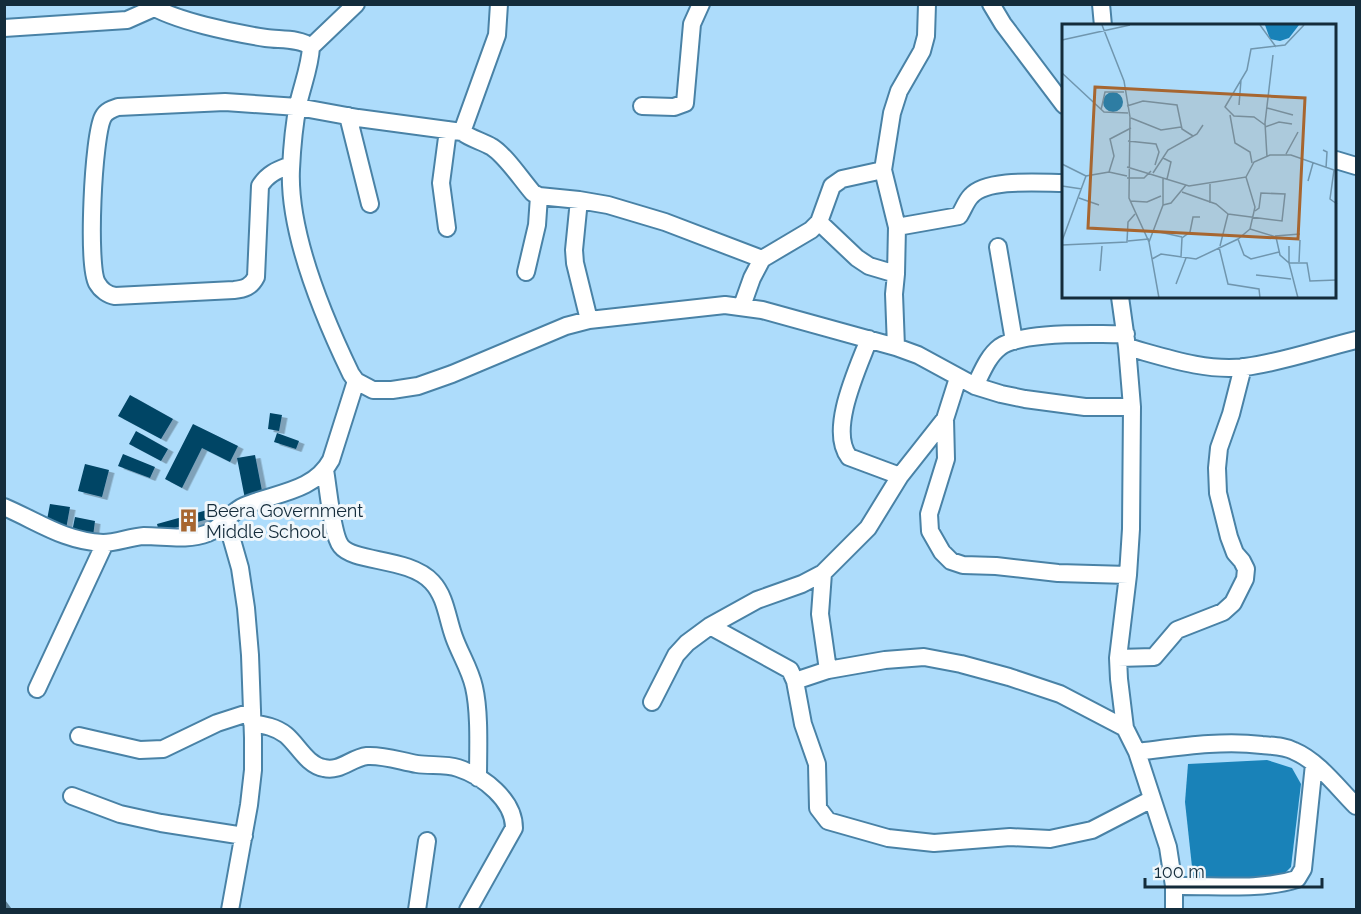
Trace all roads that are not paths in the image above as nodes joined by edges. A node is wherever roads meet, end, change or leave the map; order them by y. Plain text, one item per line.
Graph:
1 (356, 4) edge
2 (499, 4) edge
3 (701, 4) edge
4 (927, 4) edge
5 (991, 4) edge
6 (1101, 4) edge
7 (151, 6) edge
8 (1103, 24) edge
9 (4, 28) edge
10 (311, 47) junction
11 (1062, 102) edge
12 (642, 106) dead end
13 (298, 107) junction
14 (348, 117) junction
15 (455, 131) junction
16 (1337, 161) edge
17 (291, 165) junction
18 (1356, 166) edge
19 (883, 170) junction
20 (1062, 183) edge
21 (539, 196) junction
22 (579, 200) junction
23 (370, 204) dead end
24 (819, 222) junction
25 (897, 227) junction
26 (447, 228) dead end
27 (998, 247) dead end
28 (762, 260) junction
29 (526, 272) dead end
30 (896, 274) junction
31 (1120, 298) edge
32 (742, 306) junction
33 (589, 320) junction
34 (869, 339) junction
35 (1356, 340) edge
36 (1014, 341) junction
37 (1126, 341) junction
38 (896, 347) junction
39 (1243, 367) junction
40 (958, 378) junction
41 (356, 381) junction
42 (975, 386) junction
43 (1132, 407) junction
44 (945, 419) junction
45 (325, 470) junction
46 (900, 476) junction
47 (4, 507) edge
48 (226, 519) junction
49 (105, 543) junction
50 (823, 573) junction
51 (1128, 575) junction
52 (710, 626) junction
53 (1118, 658) junction
54 (828, 670) junction
55 (795, 681) junction
56 (37, 689) dead end
57 (652, 702) dead end
58 (252, 717) junction
59 (1125, 728) junction
60 (79, 736) dead end
61 (1137, 752) junction
62 (1314, 764) junction
63 (478, 778) junction
64 (72, 796) dead end
65 (1152, 800) junction
66 (1356, 806) edge
67 (244, 836) junction
68 (427, 841) dead end
69 (1174, 886) junction
70 (230, 909) edge
71 (417, 909) edge
72 (468, 909) edge
73 (1174, 909) edge

1 - 10 street
2 - 15 street
3 - 12 street
4 - 19 street
5 - 11 street
6 - 8 street
7 - 9 street
7 - 10 street
10 - 13 street
13 - 14 street
13 - 17 street
13 - 17 street
14 - 15 street
14 - 23 street
15 - 21 street
15 - 26 street
16 - 18 street
17 - 41 street
19 - 24 street
19 - 25 street
20 - 25 street
21 - 22 street
21 - 29 street
22 - 28 street
22 - 33 street
24 - 28 street
24 - 30 street
25 - 30 street
27 - 36 street
28 - 32 street
30 - 38 street
31 - 37 street
32 - 33 street
32 - 34 street
33 - 41 street
34 - 38 street
34 - 46 street
35 - 39 street
36 - 37 street
36 - 42 street
37 - 39 street
37 - 43 street
38 - 40 street
39 - 53 street
40 - 42 street
40 - 44 street
41 - 45 street
42 - 43 street
43 - 51 street
44 - 46 street
44 - 51 street
45 - 48 street
45 - 63 street
46 - 50 street
47 - 49 street
48 - 49 street
48 - 58 street
49 - 56 street
50 - 52 street
50 - 54 street
51 - 53 street
52 - 55 street
52 - 57 street
53 - 59 street
54 - 55 street
54 - 59 street
55 - 65 street
58 - 60 street
58 - 63 street
58 - 67 street
59 - 61 street
61 - 62 street
61 - 65 street
62 - 66 street
62 - 69 street
63 - 72 street
64 - 67 street
65 - 69 street
67 - 70 street
68 - 71 street
69 - 73 street

